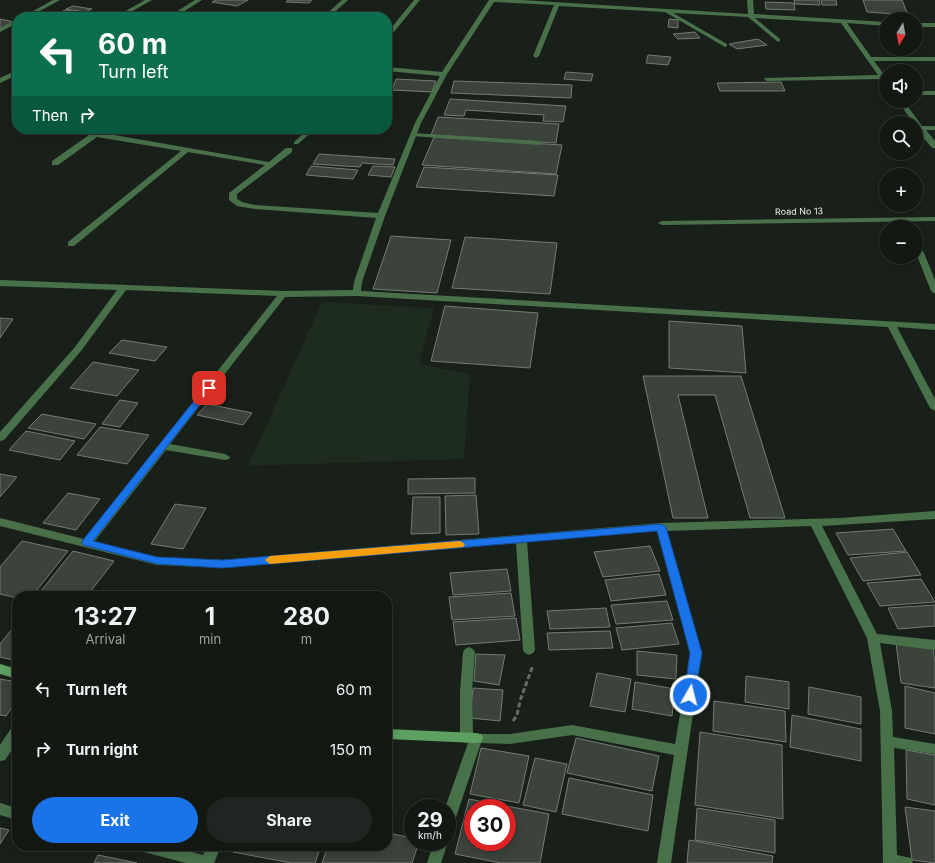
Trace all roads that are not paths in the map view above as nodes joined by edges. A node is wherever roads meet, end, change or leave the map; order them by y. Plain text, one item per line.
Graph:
1 (57, 0) edge
2 (149, 0) edge
3 (199, 0) edge
4 (345, 0) edge
5 (417, 0) edge
6 (492, 0) edge
7 (750, 0) edge
8 (557, 4) junction
9 (34, 12) edge
10 (127, 12) edge
11 (179, 12) edge
12 (332, 12) edge
13 (667, 12) junction
14 (751, 17) junction
15 (844, 23) junction
16 (12, 24) edge
17 (879, 24) edge
18 (923, 25) edge
19 (935, 25) edge
20 (0, 30) edge
21 (392, 31) edge
22 (778, 40) dead end
23 (725, 45) dead end
24 (536, 56) dead end
25 (935, 58) edge
26 (871, 59) junction
27 (392, 69) edge
28 (879, 72) edge
29 (444, 74) junction
30 (12, 75) edge
31 (767, 79) dead end
32 (879, 80) edge
33 (0, 81) edge
34 (923, 93) edge
35 (935, 93) edge
36 (923, 126) edge
37 (935, 128) edge
38 (923, 132) edge
39 (96, 134) joint
40 (306, 134) edge
41 (413, 135) junction
42 (538, 142) dead end
43 (296, 143) dead end
44 (935, 146) edge
45 (186, 150) junction
46 (289, 150) dead end
47 (55, 163) dead end
48 (270, 164) junction
49 (381, 216) junction
50 (935, 219) edge
51 (662, 223) dead end
52 (71, 244) dead end
53 (923, 261) edge
54 (0, 283) edge
55 (122, 288) junction
56 (935, 291) edge
57 (357, 293) junction
58 (283, 294) junction
59 (891, 324) junction
60 (935, 327) edge
61 (935, 408) edge
62 (0, 438) edge
63 (163, 446) junction
64 (225, 456) dead end
65 (935, 515) edge
66 (0, 522) edge
67 (815, 523) junction
68 (661, 527) junction
69 (522, 539) junction
70 (87, 543) junction
71 (873, 638) junction
72 (935, 645) edge
73 (529, 650) road end
74 (469, 652) dead end
75 (0, 670) edge
76 (12, 673) edge
77 (392, 734) edge
78 (12, 738) edge
79 (471, 738) junction
80 (886, 741) junction
81 (935, 749) edge
82 (682, 751) junction
83 (0, 756) edge
84 (454, 799) edge
85 (0, 809) edge
86 (12, 813) edge
87 (163, 851) edge
88 (212, 851) edge
89 (438, 851) edge
90 (206, 862) edge
91 (890, 862) edge
92 (434, 863) edge
93 (664, 863) edge
94 (906, 863) edge

1 - 9 street
2 - 10 street
3 - 11 street
4 - 12 street
5 - 21 street
6 - 8 street
6 - 29 street
7 - 14 street
8 - 13 street
8 - 24 street
13 - 14 street
13 - 23 street
14 - 15 street
14 - 22 street
15 - 17 street
15 - 26 street
16 - 20 street
18 - 19 street
25 - 26 street
26 - 28 street
27 - 29 street
29 - 41 street
30 - 33 street
31 - 32 street
34 - 35 street
36 - 37 street
38 - 44 street
39 - 45 street
39 - 47 street
40 - 43 street
41 - 42 street
41 - 49 street
45 - 48 street
45 - 52 street
46 - 48 street
48 - 49 street
49 - 57 street
50 - 51 street, Road No 13
53 - 56 street
54 - 55 street
55 - 58 street
55 - 62 street
57 - 58 street
57 - 59 street
58 - 63 street
59 - 60 street
59 - 61 street
63 - 64 street
63 - 70 street
65 - 67 street
66 - 70 street
67 - 68 street
67 - 71 street
68 - 69 street
68 - 82 street
69 - 70 street
69 - 73 street
71 - 72 street
71 - 80 street
74 - 79 street
75 - 76 street
77 - 79 street
78 - 83 street
79 - 82 street
79 - 84 street
80 - 81 street
80 - 91 street
82 - 93 street
85 - 86 street
87 - 90 street
88 - 90 street
89 - 92 street
91 - 94 street

